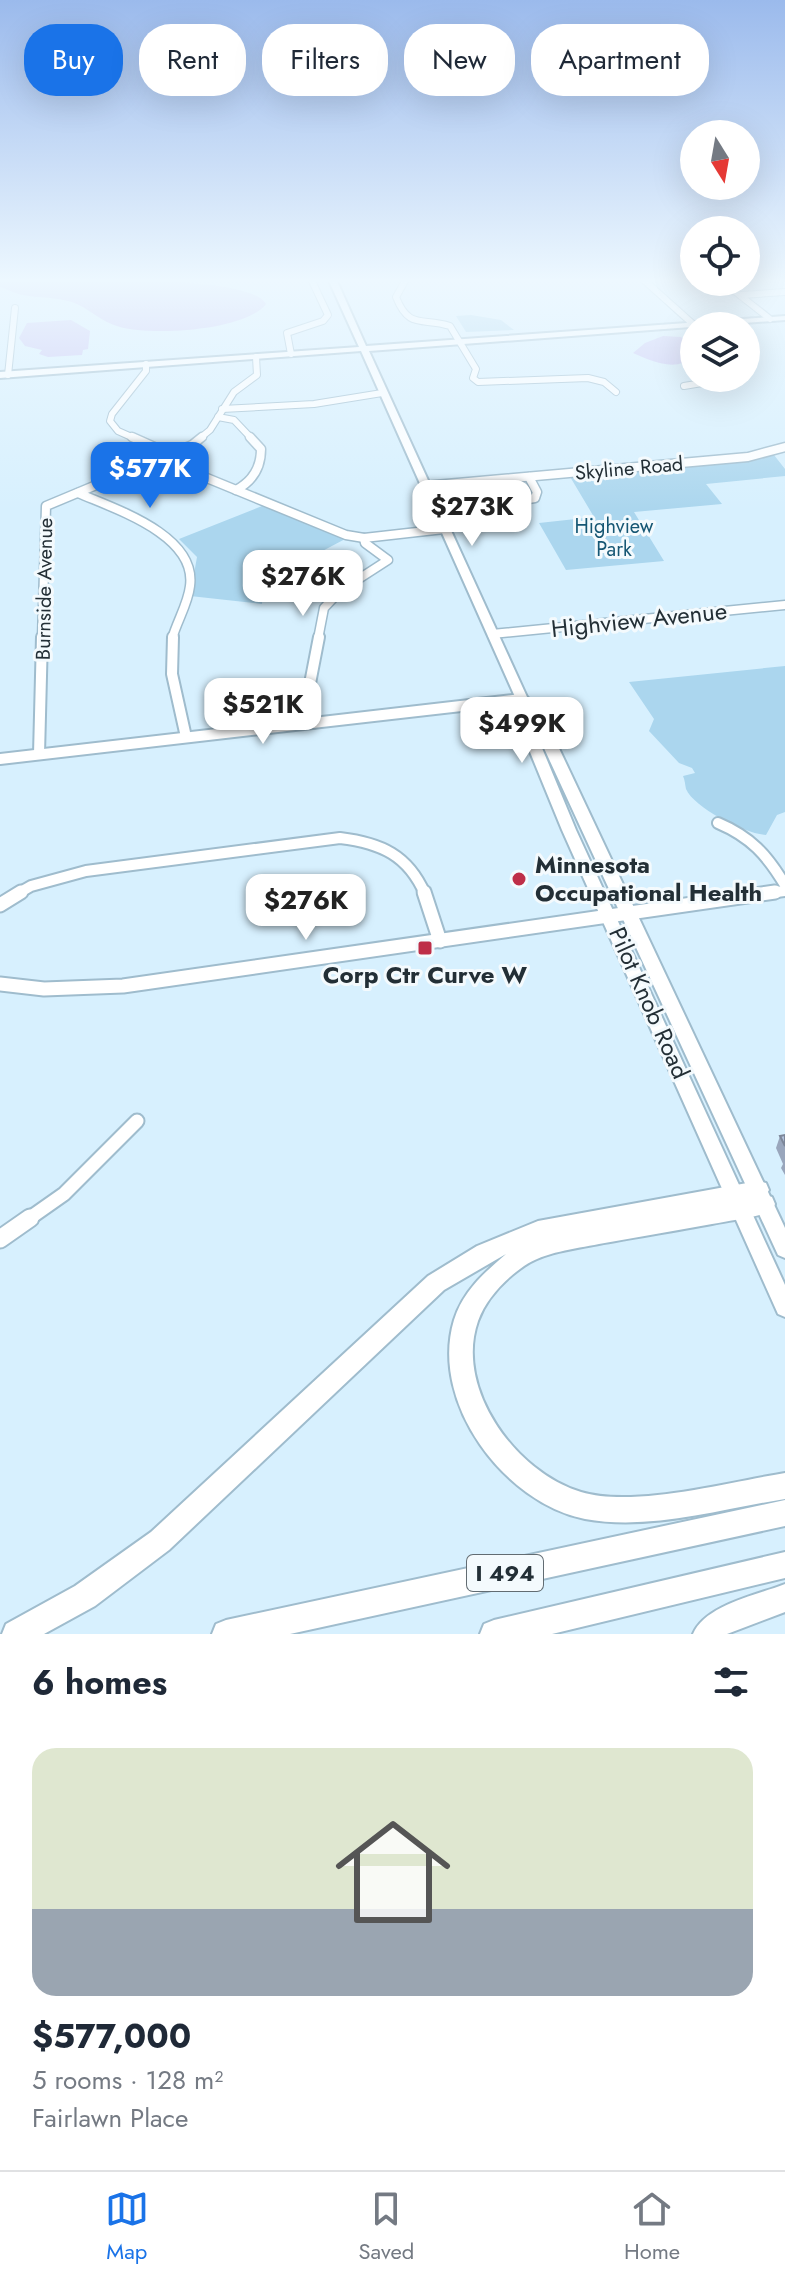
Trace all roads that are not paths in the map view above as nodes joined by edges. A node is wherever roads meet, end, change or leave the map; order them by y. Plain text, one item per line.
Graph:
1 (252, 357) edge
2 (256, 357) edge
3 (366, 357) edge
4 (469, 357) edge
5 (146, 364) junction
6 (4, 375) edge
7 (616, 392) dead end
8 (382, 393) junction
9 (220, 413) junction
10 (785, 447) edge
11 (170, 454) junction
12 (529, 477) junction
13 (424, 486) junction
14 (236, 490) junction
15 (78, 493) junction
16 (491, 505) dead end
17 (444, 529) junction
18 (364, 538) junction
19 (785, 605) edge
20 (492, 634) junction
21 (522, 699) junction
22 (313, 723) junction
23 (186, 737) junction
24 (541, 743) junction
25 (39, 754) junction
26 (0, 759) edge
27 (718, 823) dead end
28 (785, 888) edge
29 (0, 905) edge
30 (629, 914) junction
31 (609, 916) junction
32 (440, 941) junction
33 (0, 984) edge
34 (137, 1121) dead end
35 (749, 1199) junction
36 (0, 1239) edge
37 (785, 1249) edge
38 (785, 1307) edge
39 (785, 1486) edge
40 (785, 1513) edge
41 (785, 1565) edge
42 (785, 1598) edge
43 (16, 1634) edge
44 (226, 1634) edge
45 (494, 1634) edge
46 (707, 1634) edge

1 - 5 main road
2 - 9 street, Burnside Avenue
3 - 8 main road, Pilot Knob Road
4 - 7 street
5 - 6 main road
5 - 11 street
8 - 9 street
8 - 13 main road, Pilot Knob Road
9 - 11 street, Burnside Avenue
9 - 14 street
10 - 12 street, Skyline Road
11 - 14 street
11 - 15 street, Burnside Avenue
12 - 13 street, Skyline Road
12 - 16 street
13 - 17 main road, Pilot Knob Road
14 - 18 street
15 - 23 street
15 - 25 street, Burnside Avenue
17 - 18 street
17 - 20 main road, Pilot Knob Road
18 - 22 street
19 - 20 street, Highview Avenue
20 - 21 main road, Pilot Knob Road
21 - 22 street
21 - 24 main road, Pilot Knob Road
22 - 23 street
23 - 25 street
24 - 30 main road, Pilot Knob Road
24 - 31 main road, Pilot Knob Road
25 - 26 street
27 - 28 street
28 - 30 street
29 - 32 street
30 - 31 street
30 - 35 main road, Pilot Knob Road
31 - 32 street
31 - 35 main road, Pilot Knob Road
32 - 33 street
34 - 36 street
35 - 37 main road, Pilot Knob Road
35 - 38 main road, Pilot Knob Road
35 - 39 highway
35 - 43 highway
40 - 44 highway, I 494
41 - 45 highway, I 494
42 - 46 highway

